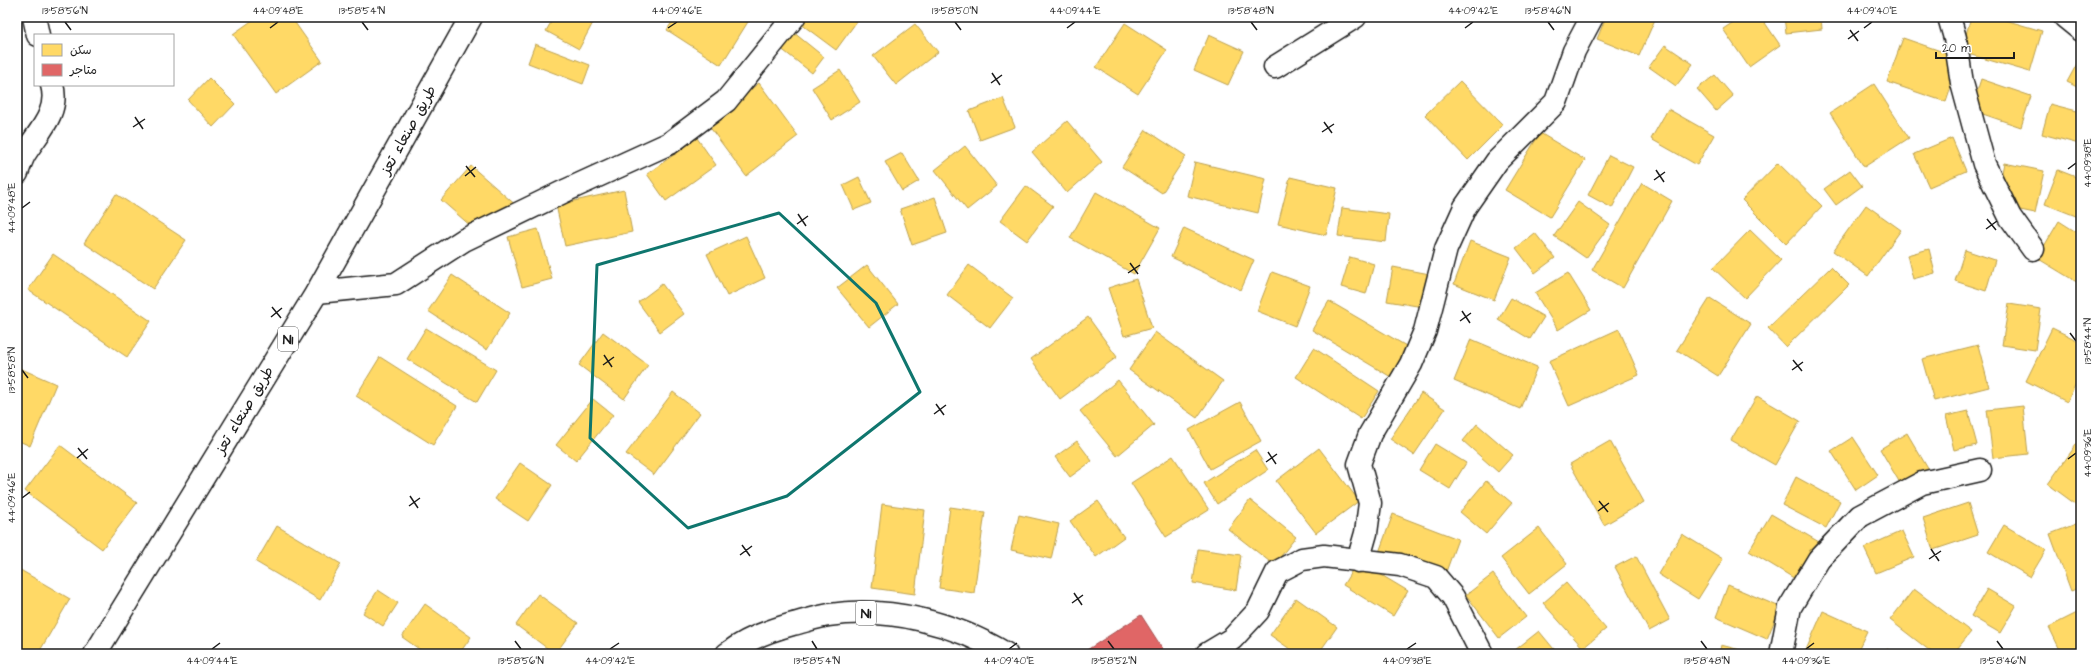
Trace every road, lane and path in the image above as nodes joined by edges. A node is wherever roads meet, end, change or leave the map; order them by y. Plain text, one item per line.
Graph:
1 (34, 17) edge
2 (471, 17) edge
3 (794, 17) edge
4 (1355, 17) edge
5 (1592, 17) edge
6 (1948, 17) edge
7 (2065, 17) edge
8 (2081, 30) edge
9 (38, 34) edge
10 (1275, 67) dead end
11 (52, 86) edge
12 (17, 173) edge
13 (2033, 249) dead end
14 (317, 292) junction
15 (1980, 470) dead end
16 (1358, 560) junction
17 (95, 654) edge
18 (727, 654) edge
19 (1006, 654) edge
20 (1207, 654) edge
21 (1482, 654) edge
22 (1782, 654) edge

1 - 9 main road
2 - 14 main road, طريق صنعاء تعز / N1
3 - 14 main road
4 - 10 main road
5 - 16 main road
6 - 13 main road
7 - 8 main road
11 - 12 main road
14 - 17 main road, طريق صنعاء تعز / N1
15 - 22 main road
16 - 20 main road
16 - 21 main road
18 - 19 main road, N1

